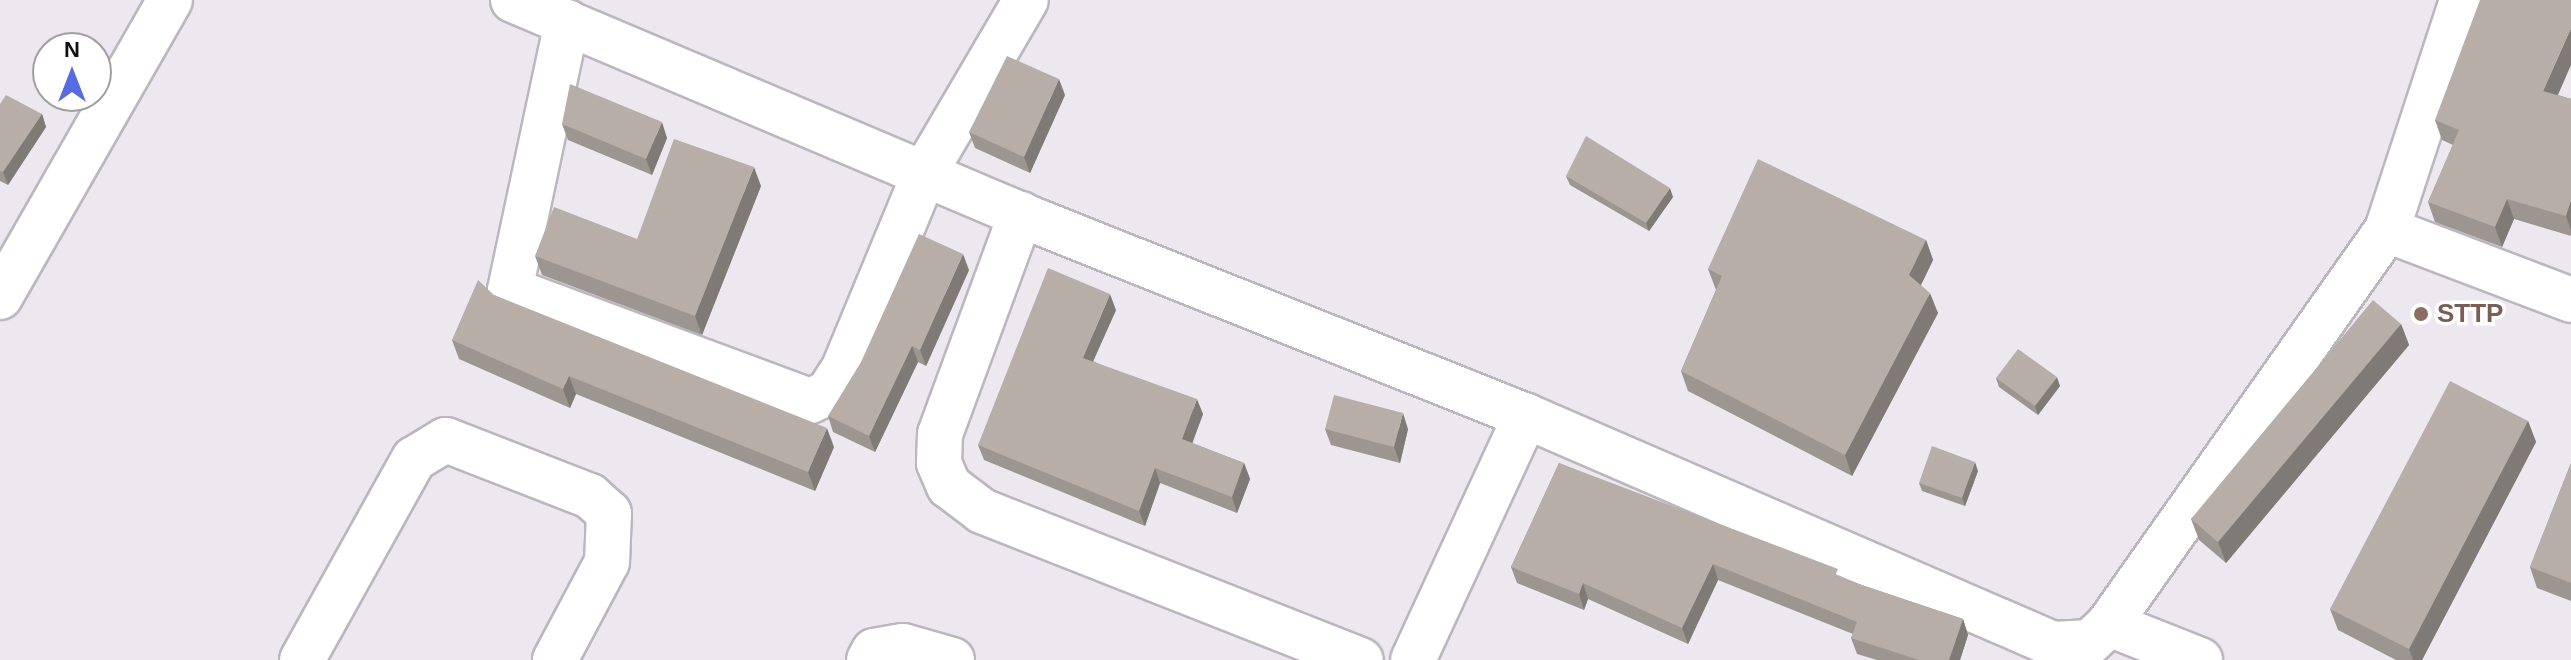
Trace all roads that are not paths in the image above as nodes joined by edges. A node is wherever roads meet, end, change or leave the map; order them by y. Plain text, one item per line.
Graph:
1 (170, 0) edge
2 (513, 0) edge
3 (1026, 0) edge
4 (2462, 0) edge
5 (567, 22) junction
6 (925, 172) junction
7 (1021, 214) junction
8 (2387, 230) junction
9 (0, 297) edge
10 (2571, 300) edge
11 (1526, 416) junction
12 (2109, 624) junction
13 (2048, 652) edge
14 (302, 660) edge
15 (555, 660) edge
16 (869, 660) edge
17 (952, 660) edge
18 (1361, 660) edge
19 (1413, 660) edge
20 (2200, 660) edge

1 - 9 street
2 - 5 street
3 - 6 street
4 - 8 street
5 - 6 street
5 - 6 street
6 - 7 street
7 - 11 street
7 - 18 street
8 - 10 street
8 - 12 street
11 - 13 street
11 - 19 street
12 - 13 street
12 - 20 street
14 - 15 street
16 - 17 street

